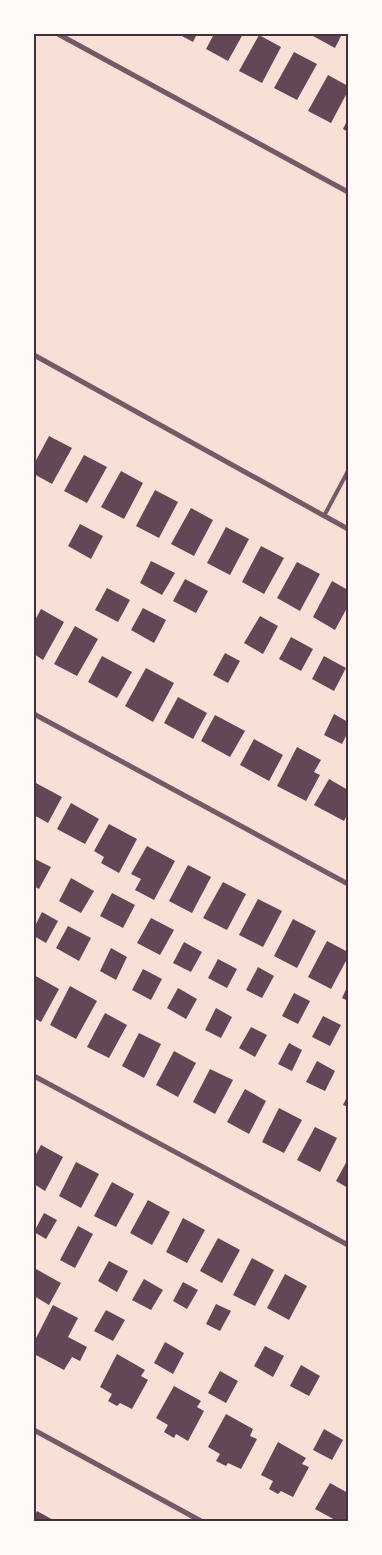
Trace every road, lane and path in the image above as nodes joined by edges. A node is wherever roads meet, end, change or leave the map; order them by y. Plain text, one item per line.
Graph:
1 (58, 34) edge
2 (348, 192) edge
3 (34, 355) edge
4 (348, 471) edge
5 (324, 516) junction
6 (348, 529) edge
7 (34, 714) edge
8 (348, 884) edge
9 (34, 1076) edge
10 (348, 1246) edge
11 (34, 1430) edge
12 (201, 1521) edge

1 - 2 street
3 - 5 street
4 - 5 lane
5 - 6 street
7 - 8 street
9 - 10 street
11 - 12 street

